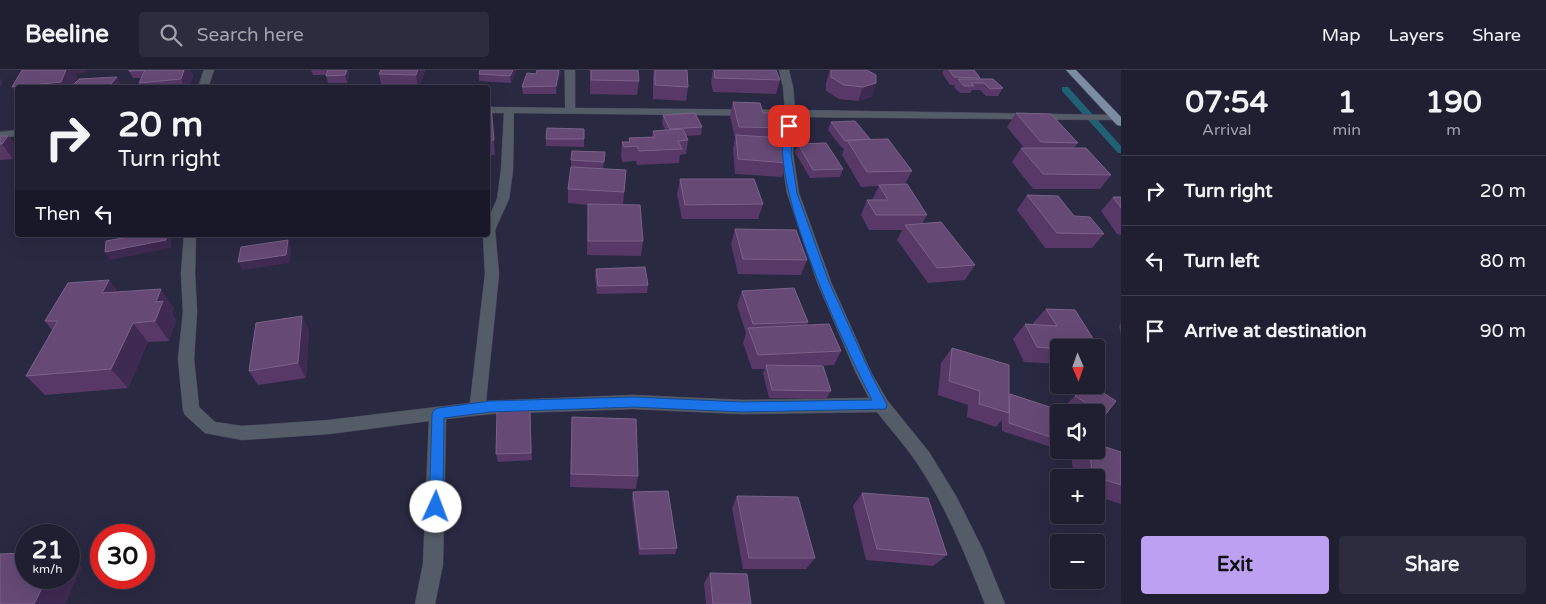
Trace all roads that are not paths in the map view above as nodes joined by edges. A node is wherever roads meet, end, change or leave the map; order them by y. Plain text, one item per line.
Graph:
1 (209, 70) edge
2 (570, 70) edge
3 (784, 70) edge
4 (1071, 70) edge
5 (205, 85) edge
6 (490, 110) edge
7 (509, 110) junction
8 (570, 112) junction
9 (790, 113) junction
10 (1118, 120) edge
11 (15, 133) edge
12 (0, 134) edge
13 (490, 228) edge
14 (190, 237) edge
15 (489, 237) edge
16 (881, 405) junction
17 (476, 409) junction
18 (438, 414) junction
19 (425, 604) edge
20 (995, 604) edge

1 - 5 street
2 - 8 street
3 - 9 street
4 - 10 main road
6 - 7 street
7 - 8 street
7 - 13 street
8 - 9 street
9 - 10 street
9 - 16 street
11 - 12 street
14 - 18 street
15 - 17 street
16 - 17 street
16 - 20 street
17 - 18 street
18 - 19 street

